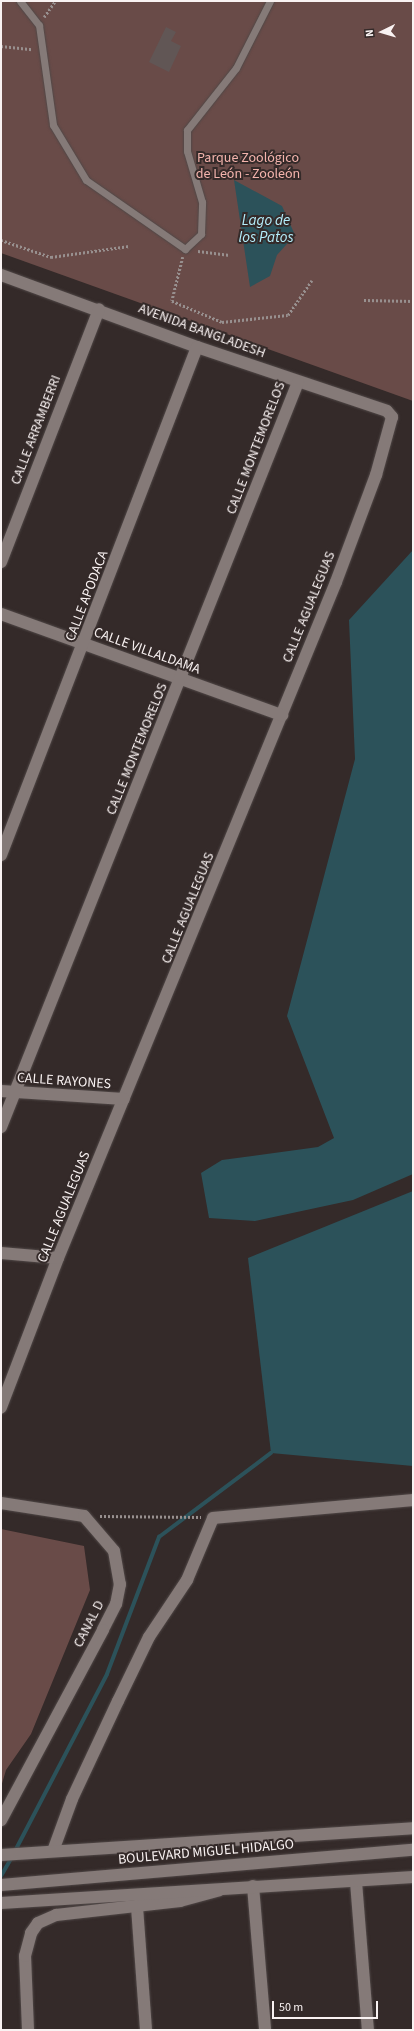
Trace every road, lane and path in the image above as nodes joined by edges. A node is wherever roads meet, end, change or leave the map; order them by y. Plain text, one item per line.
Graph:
1 (20, 1) edge
2 (55, 1) edge
3 (270, 1) edge
4 (39, 25) junction
5 (1, 46) edge
6 (44, 50) junction
7 (1, 240) edge
8 (129, 246) dead end
9 (185, 249) junction
10 (230, 254) dead end
11 (1, 275) edge
12 (312, 280) dead end
13 (364, 300) dead end
14 (413, 301) edge
15 (99, 309) junction
16 (197, 347) junction
17 (298, 382) junction
18 (392, 417) joint
19 (1, 562) edge
20 (1, 614) edge
21 (85, 644) junction
22 (182, 680) junction
23 (282, 715) junction
24 (1, 855) edge
25 (1, 1091) edge
26 (14, 1093) junction
27 (124, 1099) junction
28 (1, 1127) edge
29 (1, 1253) edge
30 (58, 1258) junction
31 (1, 1406) edge
32 (413, 1500) edge
33 (1, 1503) edge
34 (84, 1516) junction
35 (197, 1517) dead end
36 (1, 1820) edge
37 (413, 1828) edge
38 (413, 1850) edge
39 (53, 1851) junction
40 (1, 1856) edge
41 (413, 1877) edge
42 (356, 1882) junction
43 (1, 1885) edge
44 (253, 1886) junction
45 (224, 1887) junction
46 (1, 1903) edge
47 (137, 1907) junction
48 (28, 2030) edge
49 (146, 2030) edge
50 (264, 2030) edge
51 (368, 2030) edge

1 - 4 lane
2 - 4 path
3 - 9 lane
4 - 6 lane
5 - 6 path
6 - 9 lane
7 - 8 path
9 - 10 path
9 - 12 path
11 - 15 street, AVENIDA BANGLADESH
13 - 14 path
15 - 16 street, AVENIDA BANGLADESH
15 - 19 street, CALLE ARRAMBERRI
16 - 17 street, AVENIDA BANGLADESH
16 - 21 street, CALLE APODACA
17 - 18 street, AVENIDA BANGLADESH
17 - 22 street, CALLE MONTEMORELOS
18 - 23 street, CALLE AGUALEGUAS
20 - 21 street, CALLE VILLALDAMA
21 - 22 street, CALLE VILLALDAMA
21 - 24 street, CALLE APODACA
22 - 23 street, CALLE VILLALDAMA
22 - 26 street, CALLE MONTEMORELOS
23 - 27 street, CALLE AGUALEGUAS
25 - 26 street, CALLE RAYONES
26 - 27 street, CALLE RAYONES
26 - 28 street, CALLE MONTEMORELOS
27 - 30 street, CALLE AGUALEGUAS
29 - 30 street
30 - 31 street, CALLE AGUALEGUAS
32 - 39 street
33 - 34 street
34 - 35 path
34 - 36 street, CANAL D
37 - 39 street, BOULEVARD MIGUEL HIDALGO
38 - 43 street, BOULEVARD MIGUEL HIDALGO
39 - 40 street, BOULEVARD MIGUEL HIDALGO
41 - 42 street
42 - 44 street
42 - 51 street
44 - 45 street
44 - 50 street
45 - 46 street
45 - 47 street
47 - 48 street
47 - 49 street

